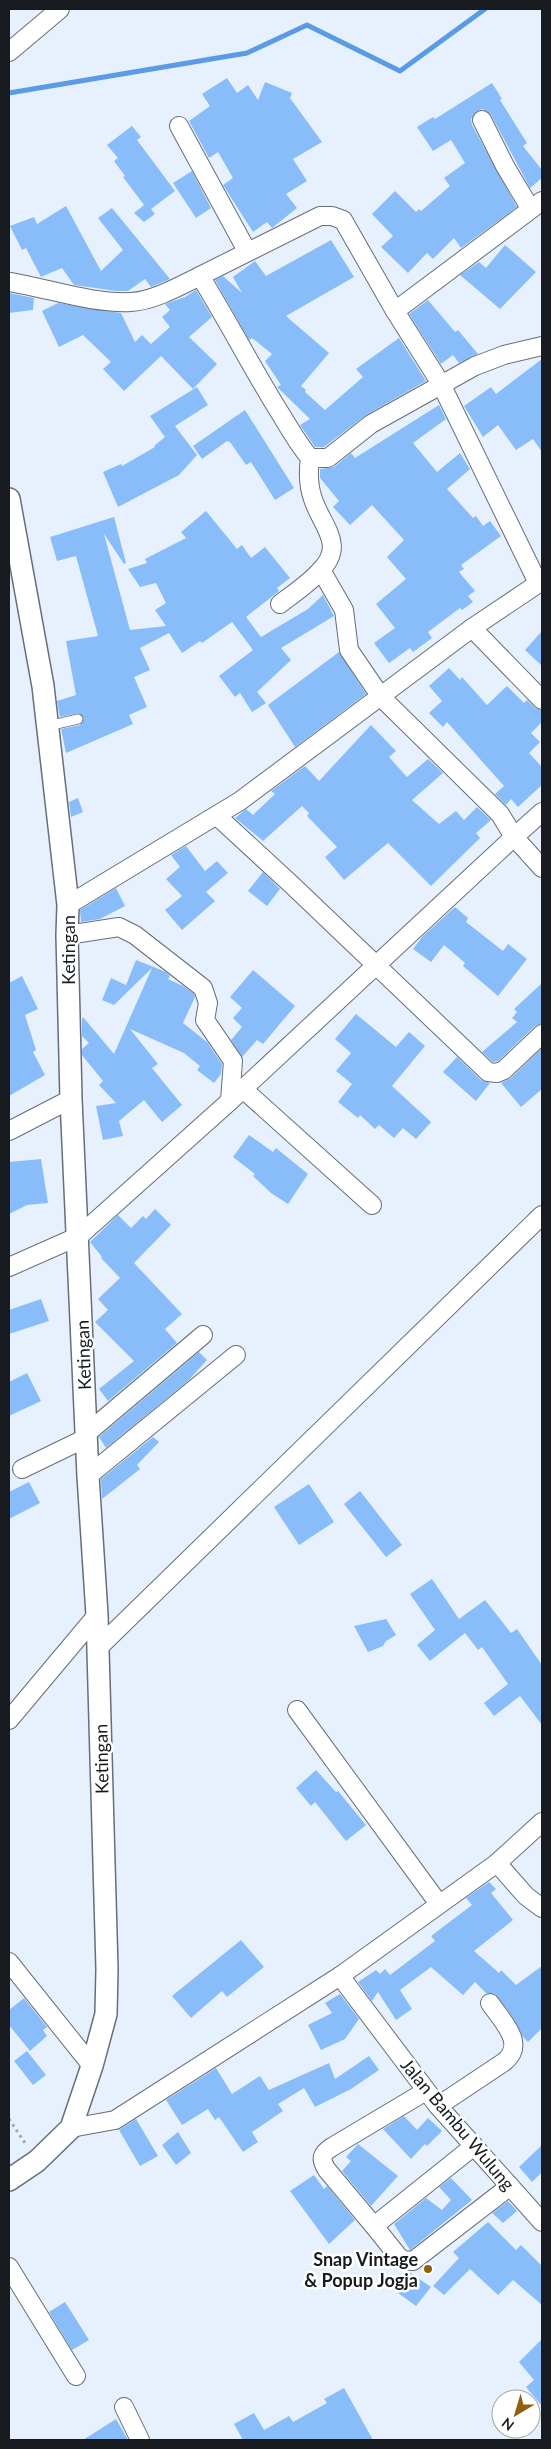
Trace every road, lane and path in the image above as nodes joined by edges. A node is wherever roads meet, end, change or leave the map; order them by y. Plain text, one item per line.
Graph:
1 (60, 9) edge
2 (9, 52) edge
3 (482, 120) dead end
4 (179, 126) dead end
5 (539, 204) edge
6 (247, 251) junction
7 (200, 276) junction
8 (9, 282) edge
9 (395, 311) junction
10 (542, 346) edge
11 (440, 384) junction
12 (310, 458) junction
13 (9, 499) edge
14 (321, 570) junction
15 (540, 582) edge
16 (280, 604) dead end
17 (472, 628) junction
18 (381, 697) junction
19 (542, 700) edge
20 (78, 719) dead end
21 (48, 726) junction
22 (542, 812) edge
23 (216, 816) junction
24 (514, 837) junction
25 (542, 868) edge
26 (68, 905) junction
27 (67, 935) junction
28 (375, 964) junction
29 (542, 1034) edge
30 (237, 1095) junction
31 (71, 1099) junction
32 (9, 1131) edge
33 (372, 1205) dead end
34 (542, 1216) edge
35 (78, 1236) junction
36 (9, 1268) edge
37 (203, 1336) dead end
38 (236, 1355) dead end
39 (86, 1436) junction
40 (22, 1469) dead end
41 (88, 1476) junction
42 (97, 1615) junction
43 (98, 1648) junction
44 (297, 1710) dead end
45 (9, 1720) edge
46 (542, 1822) edge
47 (497, 1864) junction
48 (438, 1904) junction
49 (542, 1908) edge
50 (9, 1962) edge
51 (340, 1976) junction
52 (490, 2003) dead end
53 (92, 2066) junction
54 (426, 2091) junction
55 (438, 2106) junction
56 (9, 2119) edge
57 (71, 2128) junction
58 (474, 2146) junction
59 (37, 2161) junction
60 (9, 2180) edge
61 (510, 2186) junction
62 (542, 2222) edge
63 (374, 2226) junction
64 (9, 2267) edge
65 (76, 2376) dead end
66 (124, 2406) dead end
67 (140, 2440) edge

1 - 2 street
3 - 5 street
4 - 6 street
5 - 9 street
6 - 7 street
6 - 9 street
7 - 8 street
7 - 12 street
9 - 11 street
10 - 11 street
11 - 12 street
11 - 15 street
12 - 14 street
13 - 21 street, Ketingan
14 - 16 street
14 - 18 street
15 - 17 street
17 - 18 street
17 - 19 street
18 - 23 street
18 - 24 street
20 - 21 lane
21 - 26 street, Ketingan
22 - 24 street
23 - 26 street
23 - 28 street
24 - 25 street
24 - 28 street
26 - 27 street, Ketingan
27 - 30 street
27 - 31 street, Ketingan
28 - 29 street
28 - 30 street
30 - 33 street
30 - 35 street
31 - 32 street
31 - 35 street, Ketingan
34 - 43 street
35 - 36 street
35 - 39 street, Ketingan
37 - 39 street
38 - 41 street
39 - 40 street
39 - 41 street, Ketingan
41 - 42 street, Ketingan
42 - 43 street, Ketingan
42 - 45 street
43 - 53 street, Ketingan
44 - 48 street
46 - 47 street
47 - 48 street
47 - 49 street
48 - 51 street
50 - 53 street
51 - 54 street, Jalan Bambu Wulung
51 - 57 street
52 - 55 street
53 - 57 street, Ketingan
54 - 55 street, Jalan Bambu Wulung
54 - 63 street
55 - 58 street, Jalan Bambu Wulung
56 - 59 path
57 - 59 street, Ketingan
58 - 61 street, Jalan Bambu Wulung
58 - 63 street
59 - 60 street, Ketingan
61 - 62 street, Jalan Bambu Wulung
61 - 63 street
64 - 65 street
66 - 67 street

